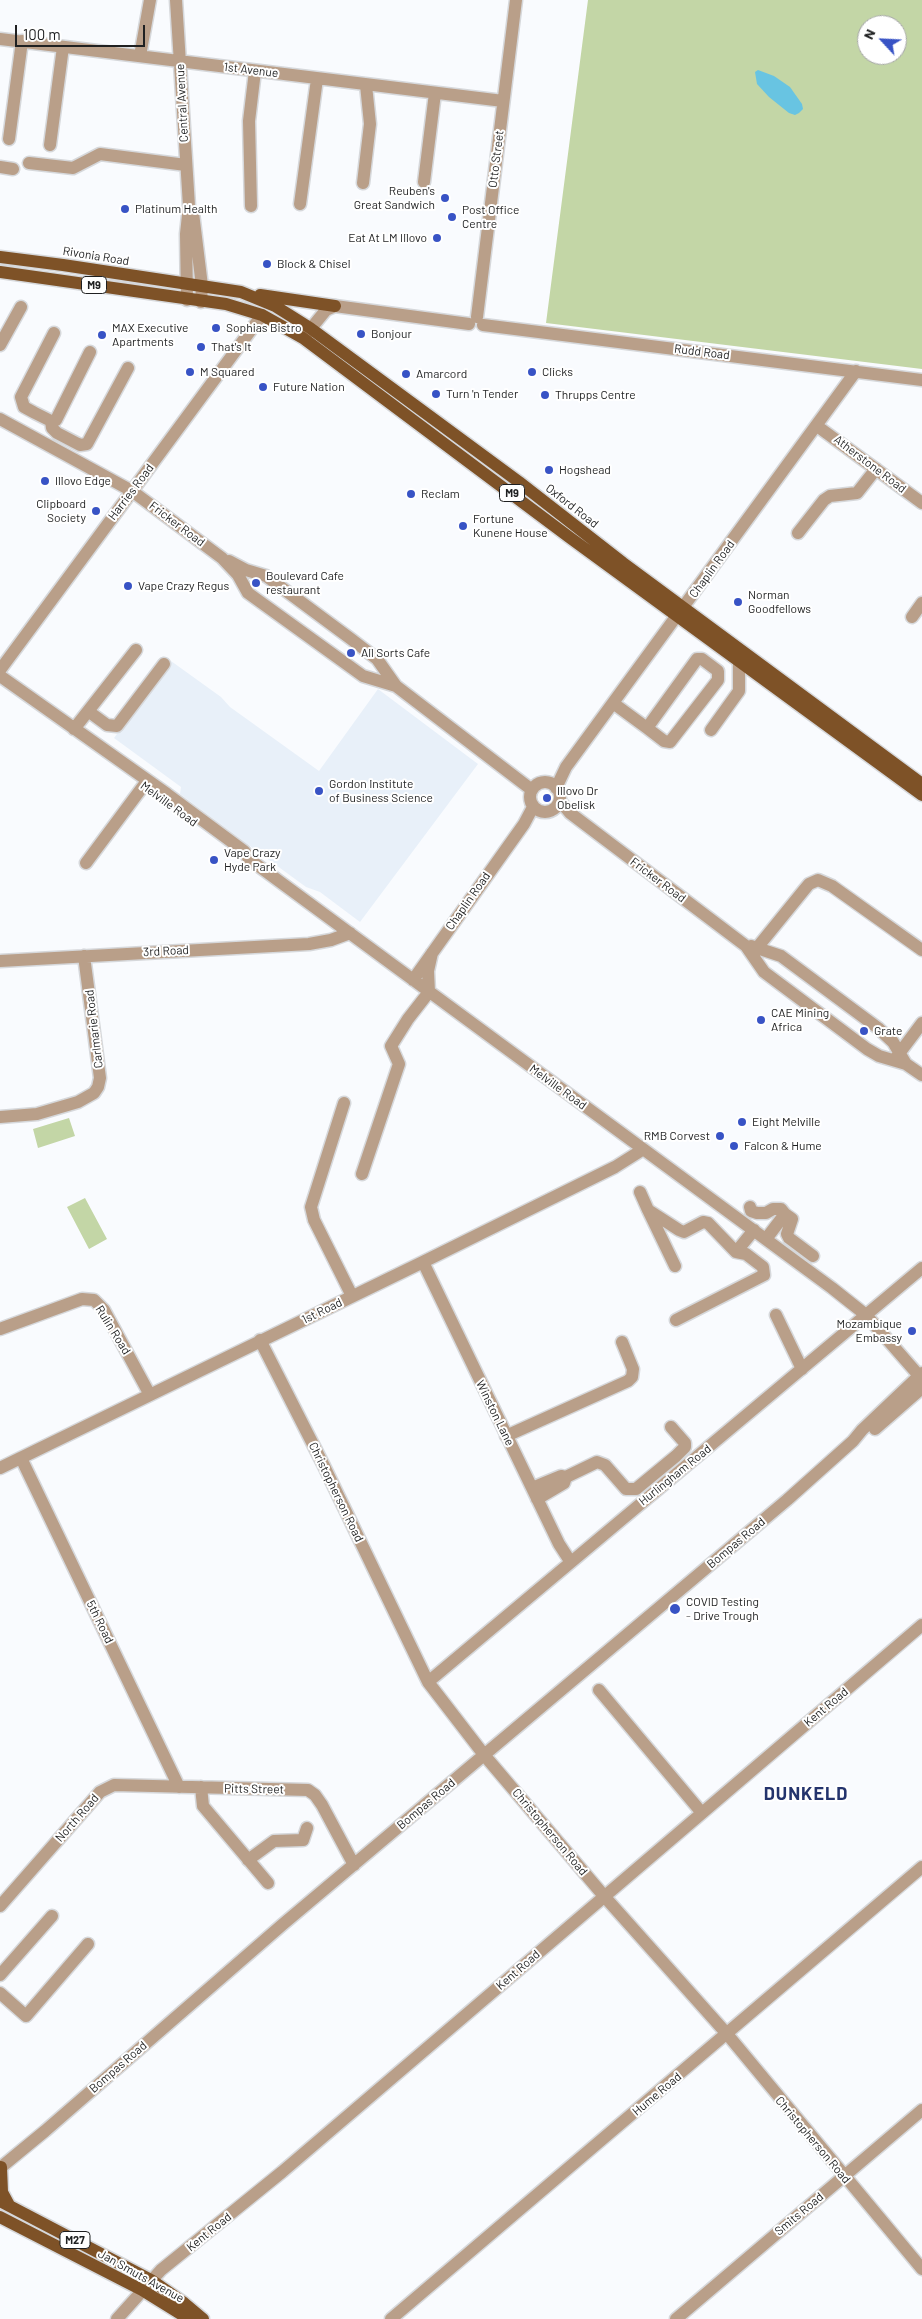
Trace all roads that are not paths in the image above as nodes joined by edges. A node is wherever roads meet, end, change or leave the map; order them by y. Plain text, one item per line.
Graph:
1 (150, 0) edge
2 (176, 0) edge
3 (516, 0) edge
4 (0, 39) edge
5 (22, 42) junction
6 (64, 47) junction
7 (140, 56) junction
8 (180, 61) junction
9 (255, 71) junction
10 (318, 78) junction
11 (366, 85) junction
12 (435, 93) junction
13 (503, 101) junction
14 (9, 139) dead end
15 (50, 145) dead end
16 (29, 163) dead end
17 (186, 164) junction
18 (424, 182) dead end
19 (363, 183) dead end
20 (300, 204) dead end
21 (190, 206) junction
22 (251, 206) dead end
23 (0, 257) edge
24 (0, 272) edge
25 (188, 284) junction
26 (202, 286) junction
27 (241, 292) junction
28 (194, 301) junction
29 (335, 306) junction
30 (22, 307) dead end
31 (262, 314) junction
32 (476, 322) junction
33 (54, 333) dead end
34 (306, 333) junction
35 (0, 345) edge
36 (90, 352) dead end
37 (128, 368) dead end
38 (856, 371) junction
39 (922, 380) edge
40 (35, 413) junction
41 (0, 419) edge
42 (51, 421) junction
43 (817, 426) junction
44 (25, 433) junction
45 (876, 469) junction
46 (132, 491) junction
47 (922, 503) edge
48 (798, 533) dead end
49 (222, 558) junction
50 (922, 603) edge
51 (681, 611) junction
52 (912, 617) dead end
53 (136, 650) dead end
54 (739, 661) junction
55 (164, 664) dead end
56 (0, 670) edge
57 (0, 676) edge
58 (396, 686) junction
59 (613, 703) junction
60 (88, 711) junction
61 (646, 728) junction
62 (74, 729) junction
63 (711, 730) dead end
64 (93, 743) junction
65 (922, 784) edge
66 (144, 785) junction
67 (543, 786) junction
68 (922, 795) edge
69 (558, 805) junction
70 (537, 809) junction
71 (249, 859) junction
72 (86, 863) dead end
73 (350, 933) junction
74 (331, 940) junction
75 (368, 946) junction
76 (752, 949) junction
77 (922, 950) edge
78 (432, 953) junction
79 (84, 956) junction
80 (0, 961) edge
81 (413, 980) junction
82 (429, 992) junction
83 (922, 1023) edge
84 (900, 1059) junction
85 (922, 1075) edge
86 (344, 1103) dead end
87 (0, 1117) edge
88 (642, 1150) junction
89 (362, 1174) dead end
90 (640, 1192) dead end
91 (750, 1207) dead end
92 (648, 1210) junction
93 (785, 1214) junction
94 (751, 1227) junction
95 (766, 1239) junction
96 (733, 1249) junction
97 (813, 1256) dead end
98 (423, 1262) junction
99 (676, 1266) dead end
100 (922, 1268) edge
101 (352, 1296) junction
102 (776, 1315) dead end
103 (866, 1315) junction
104 (676, 1320) dead end
105 (0, 1329) edge
106 (260, 1340) junction
107 (622, 1342) dead end
108 (802, 1369) junction
109 (921, 1379) edge
110 (150, 1395) junction
111 (671, 1426) dead end
112 (506, 1436) junction
113 (21, 1458) junction
114 (0, 1468) edge
115 (535, 1493) junction
116 (570, 1562) junction
117 (922, 1625) edge
118 (428, 1682) junction
119 (599, 1690) dead end
120 (485, 1756) junction
121 (179, 1787) junction
122 (201, 1787) junction
123 (702, 1813) junction
124 (307, 1828) dead end
125 (248, 1860) junction
126 (354, 1865) junction
127 (922, 1867) edge
128 (268, 1883) dead end
129 (604, 1896) junction
130 (0, 1906) edge
131 (52, 1916) dead end
132 (88, 1944) dead end
133 (0, 1975) edge
134 (0, 1993) edge
135 (727, 2034) junction
136 (922, 2110) edge
137 (0, 2167) edge
138 (844, 2177) junction
139 (4, 2203) edge
140 (0, 2217) edge
141 (922, 2270) edge
142 (146, 2285) junction
143 (117, 2319) edge
144 (189, 2319) edge
145 (202, 2319) edge
146 (391, 2319) edge
147 (676, 2319) edge

1 - 7 street
2 - 8 street, Central Avenue
3 - 13 street, Otto Street
4 - 5 street, 1st Avenue
5 - 6 street, 1st Avenue
5 - 14 street
6 - 7 street, 1st Avenue
6 - 15 street
7 - 8 street, 1st Avenue
8 - 9 street, 1st Avenue
8 - 17 street, Central Avenue
9 - 10 street, 1st Avenue
9 - 22 street
10 - 11 street, 1st Avenue
10 - 20 street
11 - 12 street, 1st Avenue
11 - 19 street
12 - 13 street, 1st Avenue
12 - 18 street
13 - 32 street, Otto Street
16 - 17 street
17 - 21 street, Central Avenue
21 - 25 street, Central Avenue
21 - 26 street, Central Avenue
23 - 25 main road, Rivonia Road / M9
24 - 28 main road, M9
25 - 26 main road, Oxford Road / M9
25 - 28 street, Central Avenue
26 - 27 main road, Oxford Road / M9
26 - 28 street, Central Avenue
27 - 29 main road
27 - 34 main road, Oxford Road / M9
28 - 31 main road, Oxford Road / M9
29 - 32 street, Rudd Road
29 - 34 street
30 - 35 street
31 - 34 main road, Oxford Road / M9
31 - 46 street, Harries Road
32 - 38 street, Rudd Road
33 - 40 street
34 - 51 main road, Oxford Road / M9
36 - 42 street
37 - 42 street
38 - 39 street, Rudd Road
38 - 43 street, Chaplin Road
40 - 42 street
40 - 44 street
41 - 44 street, Fricker Road
43 - 45 street, Atherstone Road
43 - 51 street, Chaplin Road
44 - 46 street, Fricker Road
45 - 47 street, Atherstone Road
45 - 48 street
46 - 49 street, Fricker Road
46 - 56 street, Harries Road
49 - 58 street, Fricker Road
49 - 58 street, Fricker Road
50 - 52 street
51 - 54 main road, Oxford Road / M9
51 - 59 street, Chaplin Road
51 - 65 main road, Oxford Road / M9
53 - 60 street
54 - 63 street
54 - 68 main road, Oxford Road / M9
55 - 60 street
57 - 62 street, Melville Road
58 - 67 street, Fricker Road
59 - 61 street
59 - 67 street, Chaplin Road
60 - 62 street
61 - 61 street
62 - 64 street, Melville Road
64 - 66 street, Melville Road
64 - 71 street, Melville Road
66 - 71 street, Melville Road
66 - 72 street
67 - 69 street
67 - 70 street
69 - 70 street
69 - 76 street, Fricker Road
70 - 78 street, Chaplin Road
71 - 73 street, Melville Road
73 - 74 street, 3rd Road
73 - 75 street, Melville Road
74 - 75 street, 3rd Road
74 - 79 street, 3rd Road
75 - 81 street, Melville Road
76 - 77 street
76 - 84 street, Fricker Road
76 - 84 street, Fricker Road
78 - 81 street, Chaplin Road
78 - 82 street
79 - 80 street, 3rd Road
79 - 87 street, Carlmarie Road
81 - 82 street, Melville Road
82 - 88 street, Melville Road
82 - 89 street
83 - 84 street
84 - 85 street, Fricker Road
86 - 101 street
88 - 94 street, Melville Road
88 - 98 street, 1st Road
90 - 92 street
91 - 93 street
92 - 96 street
92 - 99 street
93 - 95 street
93 - 97 street
94 - 95 street, Melville Road
94 - 96 street
95 - 103 street, Melville Road
96 - 104 street
98 - 101 street, 1st Road
98 - 112 street, Winston Lane
100 - 103 street, Hurlingham Road
101 - 106 street, 1st Road
102 - 108 street
103 - 108 street, Hurlingham Road
103 - 109 street, Melville Road
105 - 110 street, Rulin Road
106 - 110 street, 1st Road
106 - 118 street, Christopherson Road
107 - 112 street
108 - 116 street, Hurlingham Road
109 - 120 street, Bompas Road
110 - 113 street, 1st Road
111 - 115 street
112 - 115 street, Winston Lane
113 - 114 street, 1st Road
113 - 121 street, 5th Road
115 - 116 street, Winston Lane
116 - 118 street, Hurlingham Road
117 - 123 street, Kent Road
118 - 120 street, Christopherson Road
119 - 123 street
120 - 126 street, Bompas Road
120 - 129 street, Christopherson Road
121 - 122 street, Pitts Street
121 - 130 street, North Road
122 - 125 street
122 - 126 street, Pitts Street
123 - 129 street, Kent Road
124 - 125 street
125 - 128 street
126 - 137 street, Bompas Road
127 - 135 street, Hume Road
129 - 135 street, Christopherson Road
129 - 142 street, Kent Road
131 - 133 street
132 - 134 street
135 - 138 street, Christopherson Road
135 - 146 street, Hume Road
136 - 138 street, Smits Road
137 - 139 main road
138 - 141 street, Christopherson Road
138 - 147 street, Smits Road
139 - 142 main road, Jan Smuts Avenue / M27
140 - 142 main road, Jan Smuts Avenue / M27
142 - 143 street, Kent Road
142 - 144 main road, Jan Smuts Avenue / M27
142 - 145 main road, Jan Smuts Avenue / M27

